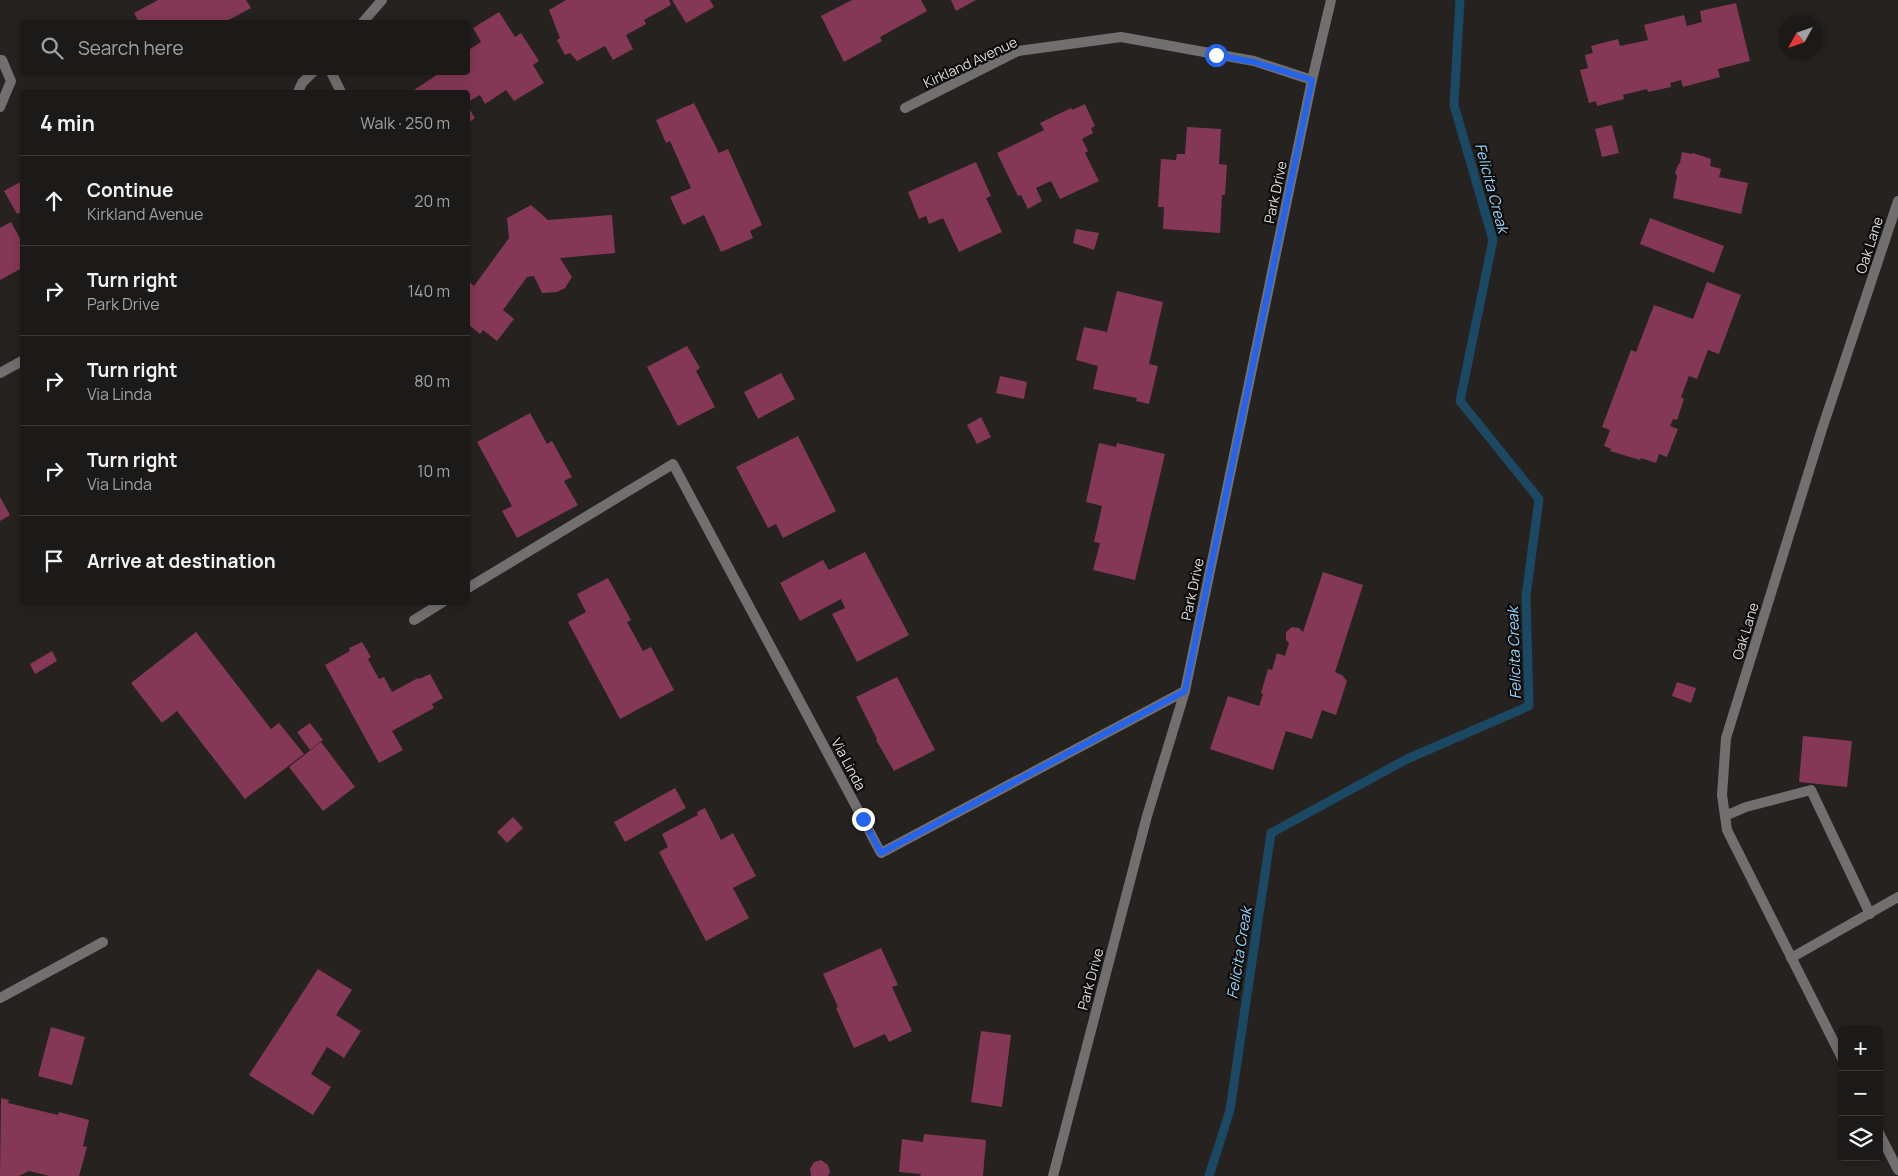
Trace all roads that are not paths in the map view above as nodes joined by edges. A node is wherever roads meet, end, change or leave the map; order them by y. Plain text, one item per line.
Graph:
1 (382, 0) edge
2 (1331, 0) edge
3 (366, 20) edge
4 (0, 60) edge
5 (311, 75) edge
6 (332, 75) edge
7 (1312, 80) junction
8 (299, 90) edge
9 (340, 90) edge
10 (0, 107) edge
11 (905, 108) dead end
12 (1898, 201) edge
13 (20, 362) edge
14 (0, 373) edge
15 (470, 587) edge
16 (438, 605) edge
17 (414, 620) dead end
18 (1185, 691) junction
19 (1725, 816) junction
20 (1898, 897) edge
21 (1870, 914) junction
22 (103, 942) dead end
23 (1791, 958) junction
24 (0, 998) edge
25 (1838, 1050) edge
26 (1883, 1140) edge
27 (1898, 1170) edge
28 (1053, 1176) edge

1 - 3 street
2 - 7 street, Park Drive
4 - 10 street
5 - 8 street
6 - 9 street
7 - 11 street, Kirkland Avenue
7 - 18 street, Park Drive
12 - 19 street, Oak Lane
13 - 14 street
15 - 18 street, Via Linda
16 - 17 street
18 - 28 street, Park Drive
19 - 21 street
19 - 23 street, Oak Lane
20 - 21 street
21 - 23 street
22 - 24 street
23 - 25 street, Oak Lane
26 - 27 street

